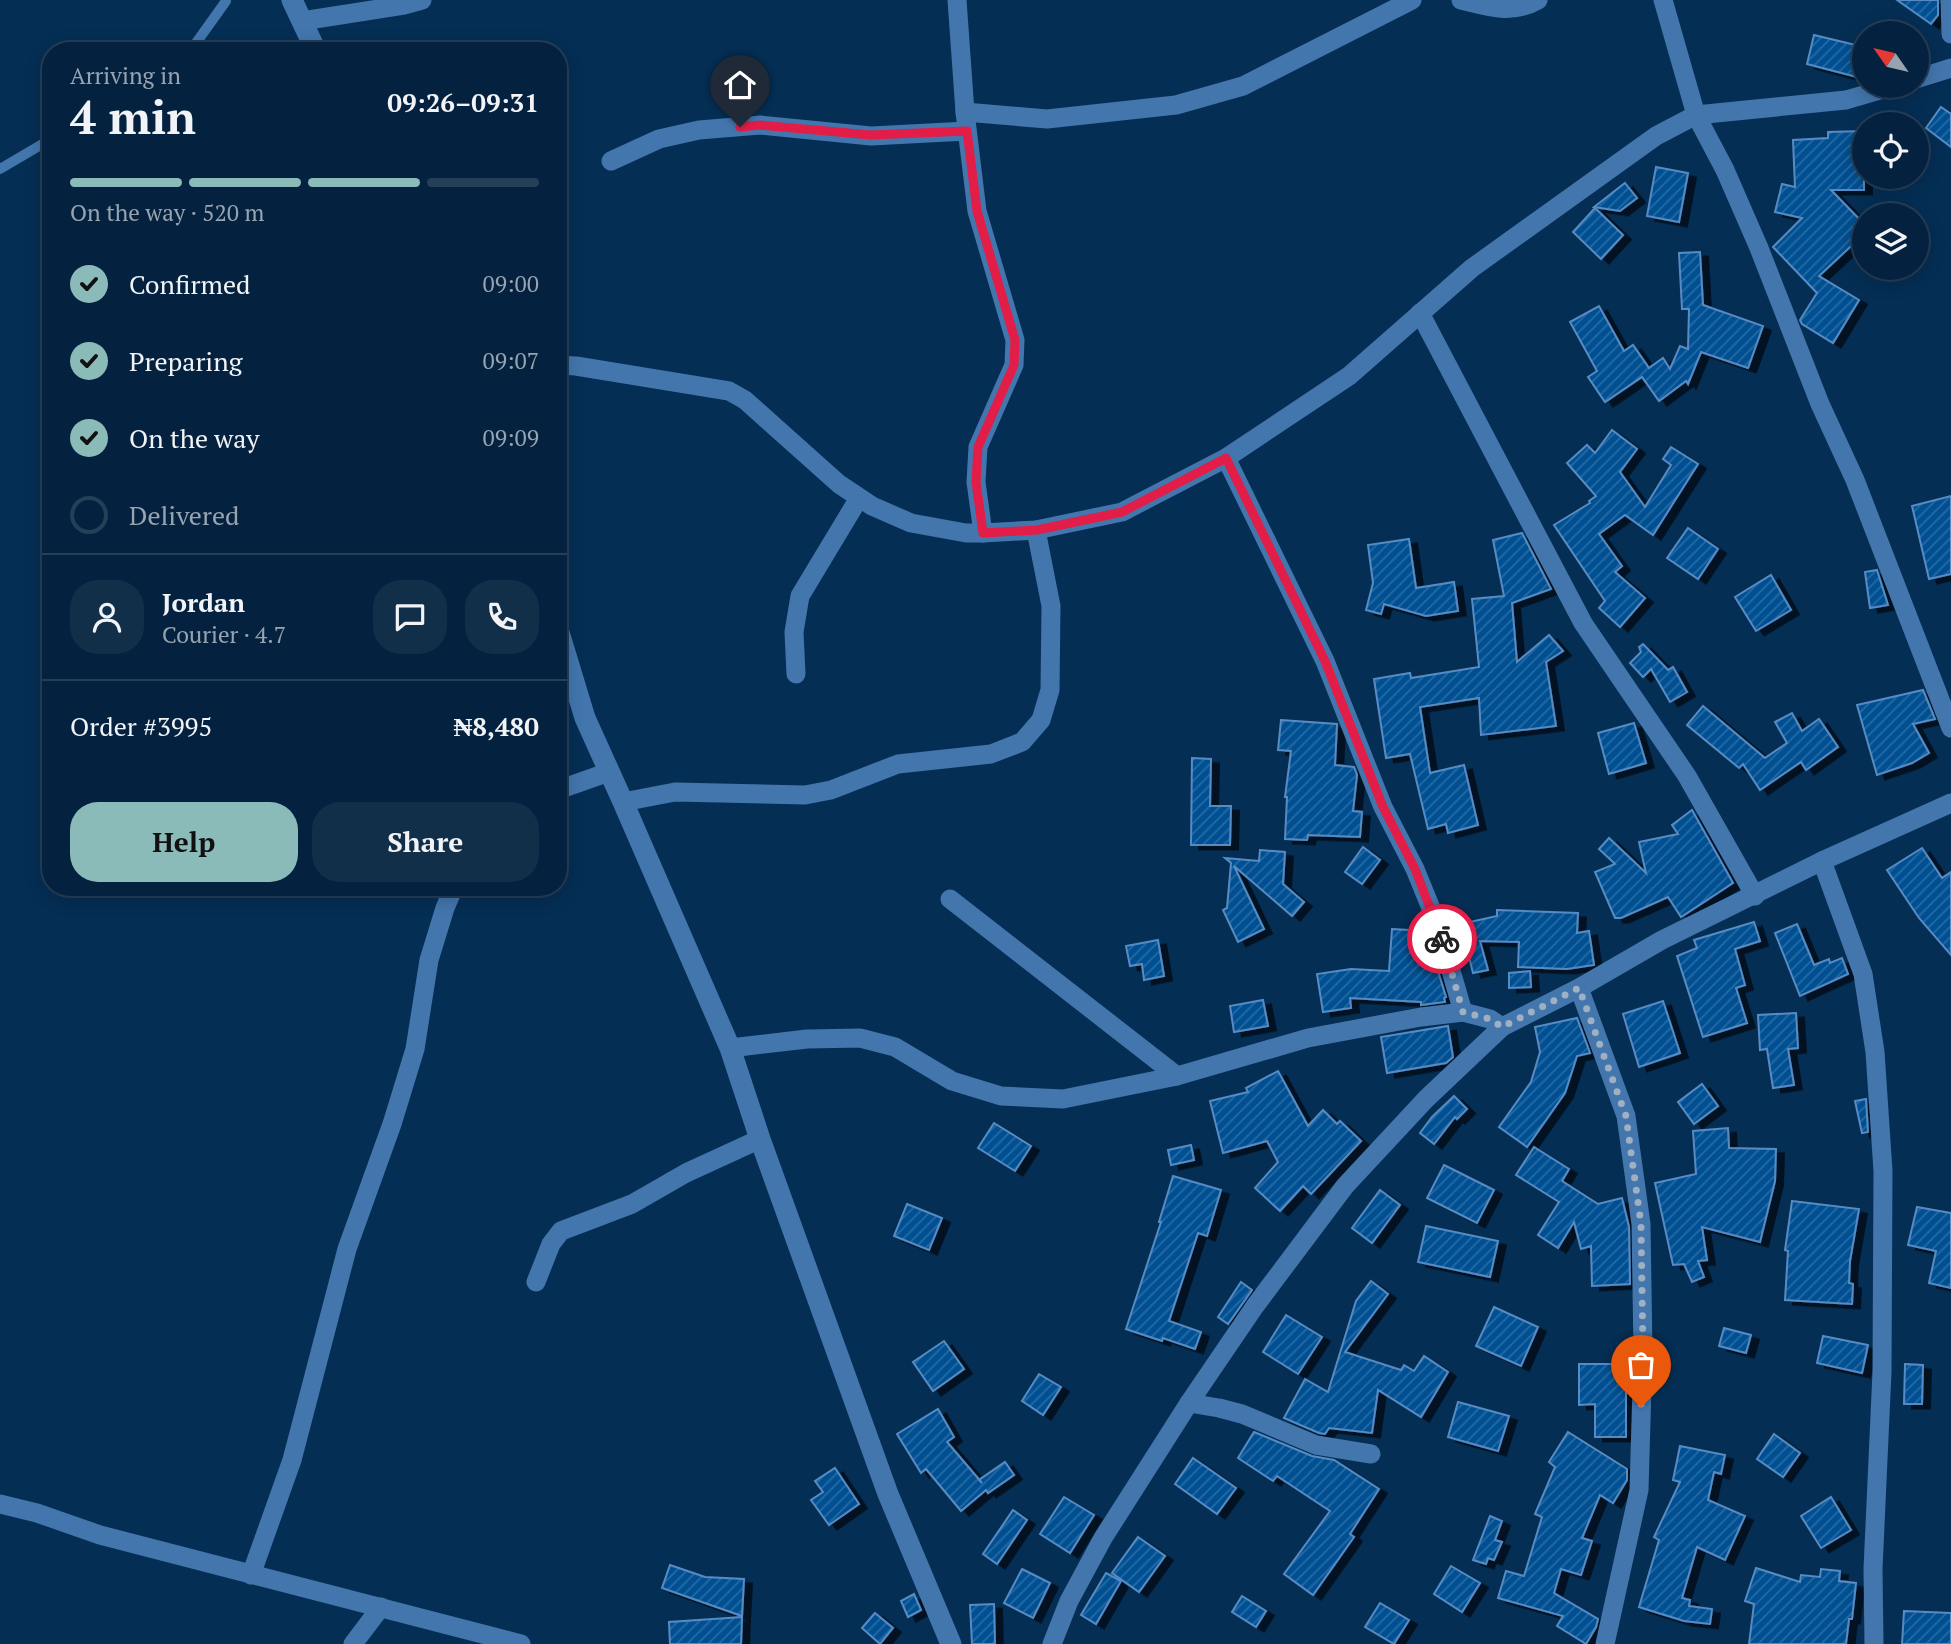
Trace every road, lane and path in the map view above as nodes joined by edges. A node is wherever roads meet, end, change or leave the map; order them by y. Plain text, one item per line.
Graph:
1 (292, 0) edge
2 (422, 0) edge
3 (957, 0) edge
4 (1412, 0) edge
5 (1461, 0) edge
6 (1538, 0) edge
7 (1663, 0) edge
8 (1950, 0) edge
9 (226, 1) edge
10 (302, 21) junction
11 (1951, 34) edge
12 (197, 42) edge
13 (312, 42) edge
14 (1951, 68) edge
15 (1929, 75) edge
16 (1853, 98) edge
17 (1696, 115) junction
18 (966, 121) junction
19 (42, 144) edge
20 (611, 161) dead end
21 (0, 169) edge
22 (1420, 313) junction
23 (567, 366) edge
24 (1226, 458) junction
25 (859, 498) junction
26 (1037, 530) junction
27 (983, 533) junction
28 (796, 674) dead end
29 (567, 676) edge
30 (1951, 728) edge
31 (609, 772) junction
32 (567, 787) edge
33 (624, 802) junction
34 (1951, 803) edge
35 (1822, 861) junction
36 (450, 896) edge
37 (1755, 896) junction
38 (950, 899) dead end
39 (1579, 988) junction
40 (1463, 1012) junction
41 (1502, 1027) junction
42 (730, 1048) junction
43 (1177, 1076) junction
44 (760, 1139) junction
45 (536, 1282) dead end
46 (1189, 1403) junction
47 (1371, 1454) dead end
48 (0, 1504) edge
49 (251, 1575) junction
50 (381, 1607) junction
51 (353, 1644) edge
52 (521, 1644) edge
53 (951, 1644) edge
54 (1052, 1644) edge
55 (1605, 1644) edge
56 (1874, 1644) edge

1 - 10 street
2 - 10 street
3 - 18 street
4 - 18 street
5 - 6 street
7 - 17 street
8 - 11 street
9 - 12 lane
10 - 13 street
14 - 15 street
16 - 17 street
17 - 22 street
17 - 30 street
18 - 20 street
18 - 27 street
19 - 21 lane
22 - 24 street
22 - 37 street
23 - 25 street
24 - 26 street
24 - 40 street
25 - 27 street
25 - 28 street
26 - 27 street
26 - 33 street
29 - 31 street
31 - 32 street
31 - 33 street
33 - 42 street
34 - 35 street
35 - 37 street
35 - 56 street
36 - 49 street
37 - 39 street
38 - 43 street
39 - 41 street
39 - 55 street
40 - 41 street
40 - 43 street
41 - 46 street
42 - 43 street
42 - 44 street
44 - 45 street
44 - 53 street
46 - 47 street
46 - 54 street
48 - 49 street
49 - 50 street
50 - 51 street
50 - 52 street

